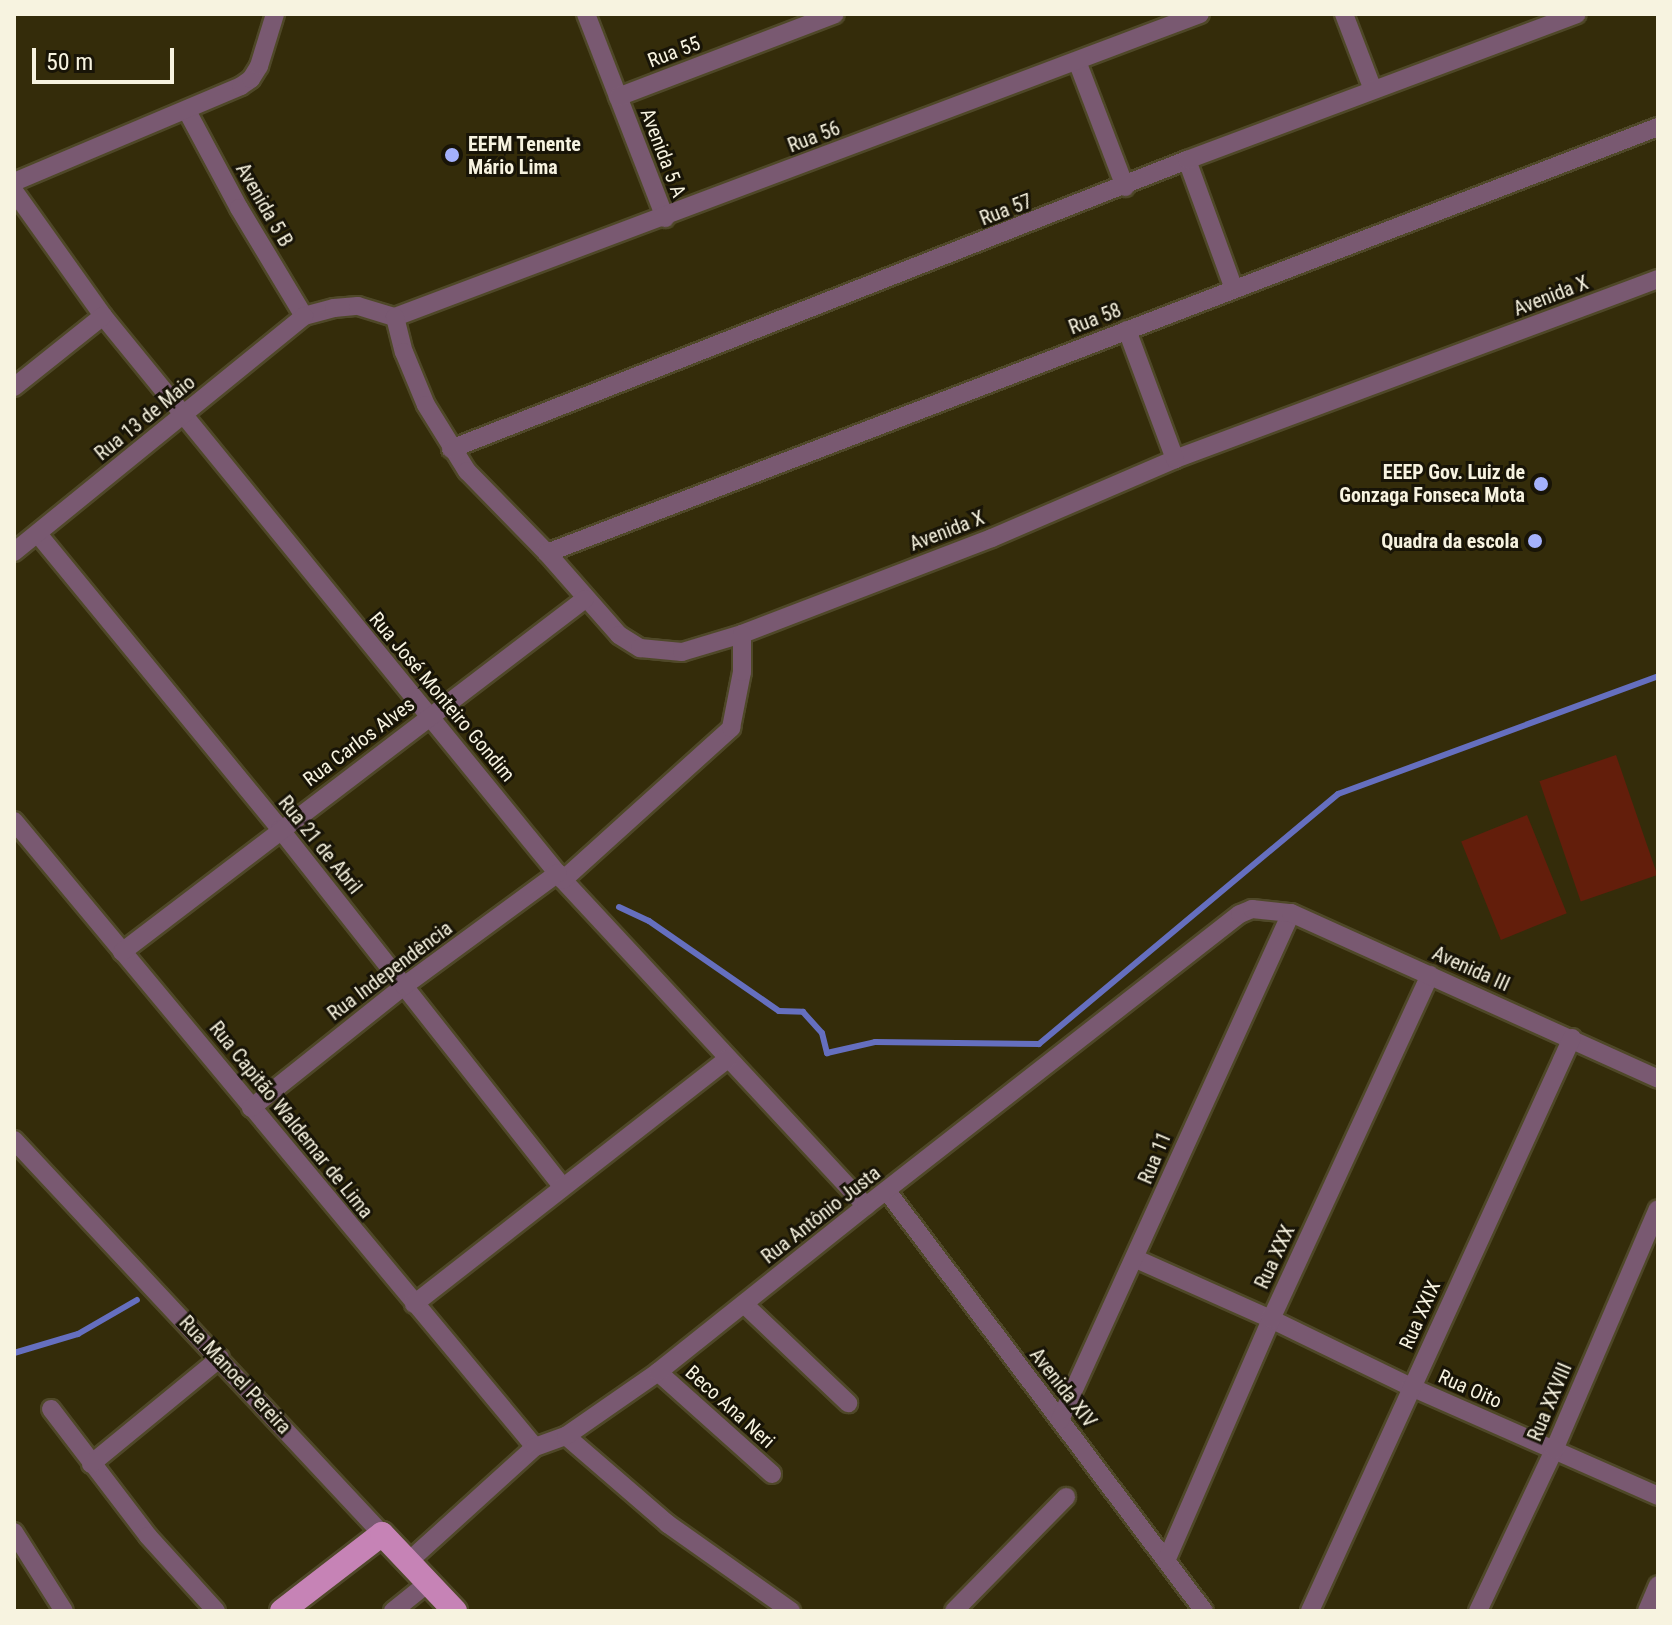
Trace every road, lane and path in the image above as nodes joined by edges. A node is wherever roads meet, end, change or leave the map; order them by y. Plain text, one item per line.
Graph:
1 (275, 14) edge
2 (586, 14) edge
3 (835, 14) edge
4 (1200, 14) edge
5 (1344, 14) edge
6 (1577, 14) edge
7 (1077, 61) junction
8 (1373, 90) junction
9 (618, 97) junction
10 (187, 111) junction
11 (1658, 127) edge
12 (1187, 160) junction
13 (14, 182) edge
14 (1125, 187) junction
15 (14, 191) edge
16 (665, 218) junction
17 (1658, 279) edge
18 (1234, 289) junction
19 (103, 316) junction
20 (304, 316) junction
21 (395, 317) junction
22 (1127, 330) junction
23 (14, 387) edge
24 (184, 415) junction
25 (451, 449) junction
26 (1175, 459) junction
27 (38, 534) junction
28 (14, 552) edge
29 (547, 553) junction
30 (585, 599) junction
31 (742, 634) junction
32 (429, 717) junction
33 (14, 821) edge
34 (280, 829) junction
35 (560, 877) junction
36 (1264, 908) joint
37 (1291, 913) junction
38 (122, 952) junction
39 (1430, 975) junction
40 (404, 986) junction
41 (1572, 1038) junction
42 (728, 1059) junction
43 (1658, 1079) edge
44 (251, 1108) junction
45 (14, 1140) edge
46 (563, 1187) junction
47 (887, 1191) junction
48 (866, 1206) junction
49 (1658, 1209) edge
50 (1136, 1259) junction
51 (414, 1304) junction
52 (744, 1304) junction
53 (1271, 1319) junction
54 (220, 1358) junction
55 (658, 1372) junction
56 (1411, 1387) junction
57 (848, 1403) dead end
58 (51, 1409) dead end
59 (1060, 1420) junction
60 (566, 1436) junction
61 (535, 1447) junction
62 (1554, 1450) junction
63 (91, 1464) junction
64 (772, 1474) dead end
65 (1658, 1496) edge
66 (1066, 1497) dead end
67 (14, 1532) edge
68 (382, 1534) junction
69 (1166, 1561) junction
70 (408, 1562) junction
71 (428, 1583) junction
72 (1658, 1585) edge
73 (64, 1611) edge
74 (216, 1611) edge
75 (282, 1611) edge
76 (393, 1611) edge
77 (455, 1611) edge
78 (791, 1611) edge
79 (954, 1611) edge
80 (1204, 1611) edge
81 (1310, 1611) edge
82 (1478, 1611) edge
83 (1647, 1611) edge

1 - 10 street
2 - 9 street, Avenida 5 A
3 - 9 street, Rua 55
4 - 7 street, Rua 56
5 - 8 street
6 - 8 street, Rua 57
7 - 14 street
7 - 16 street, Rua 56
8 - 12 street, Rua 57
9 - 16 street, Avenida 5 A
10 - 13 street
10 - 20 street, Avenida 5 B
11 - 18 street, Rua 58
12 - 14 street, Rua 57
12 - 18 street
14 - 25 street, Rua 57
15 - 19 street, Rua José Monteiro Gondim
16 - 21 street, Rua 56
17 - 26 street, Avenida X
18 - 22 street, Rua 58
19 - 23 street
19 - 24 street, Rua José Monteiro Gondim
20 - 21 street
20 - 24 street, Rua 13 de Maio
21 - 25 street, Avenida X
22 - 26 street
22 - 29 street, Rua 58
24 - 27 street, Rua 13 de Maio
24 - 32 street, Rua José Monteiro Gondim
25 - 29 street, Avenida X
26 - 31 street, Avenida X
27 - 28 street, Rua 13 de Maio
27 - 34 street, Rua 21 de Abril
29 - 30 street, Avenida X
30 - 31 street, Avenida X
30 - 32 street, Rua Carlos Alves
31 - 35 street, Rua Independência
32 - 34 street, Rua Carlos Alves
32 - 35 street, Rua José Monteiro Gondim
33 - 38 street, Rua Capitão Waldemar de Lima
34 - 38 street, Rua Carlos Alves
34 - 40 street, Rua 21 de Abril
35 - 40 street, Rua Independência
35 - 42 street, Rua José Monteiro Gondim
36 - 37 street, Avenida III
36 - 47 street, Rua Antônio Justa
37 - 39 street, Avenida III
37 - 50 street, Rua 11
38 - 44 street, Rua Capitão Waldemar de Lima
39 - 41 street, Avenida III
39 - 53 street, Rua XXX
40 - 44 street, Rua Independência
40 - 46 street, Rua 21 de Abril
41 - 43 street, Avenida III
41 - 56 street, Rua XXIX
42 - 46 street
42 - 48 street, Rua José Monteiro Gondim
44 - 51 street, Rua Capitão Waldemar de Lima
45 - 54 street, Rua Manoel Pereira
46 - 51 street
47 - 48 street, Rua Antônio Justa
47 - 59 street, Avenida XIV
48 - 52 street, Rua Antônio Justa
49 - 62 street, Rua XXVIII
50 - 53 street, Rua Oito
50 - 59 street, Rua 11
51 - 61 street, Rua Capitão Waldemar de Lima
52 - 55 street, Rua Antônio Justa
52 - 57 street
53 - 56 street, Rua Oito
53 - 69 street, Rua XXX
54 - 63 street
54 - 68 street, Rua Manoel Pereira
55 - 60 street, Rua Antônio Justa
55 - 64 street, Beco Ana Neri
56 - 62 street, Rua Oito
56 - 81 street, Rua XXIX
58 - 63 street
59 - 69 street, Avenida XIV
60 - 61 street, Rua Antônio Justa
60 - 78 street
61 - 70 street, Rua Antônio Justa
62 - 65 street, Rua Oito
62 - 82 street, Rua XXVIII
63 - 74 street
66 - 79 street
67 - 73 street
68 - 70 main road, Rua Manoel Pereira
68 - 75 main road
69 - 80 street, Avenida XIV
70 - 71 main road, Rua Manoel Pereira
71 - 76 street
71 - 77 main road, Rua Manoel Pereira
72 - 83 street

